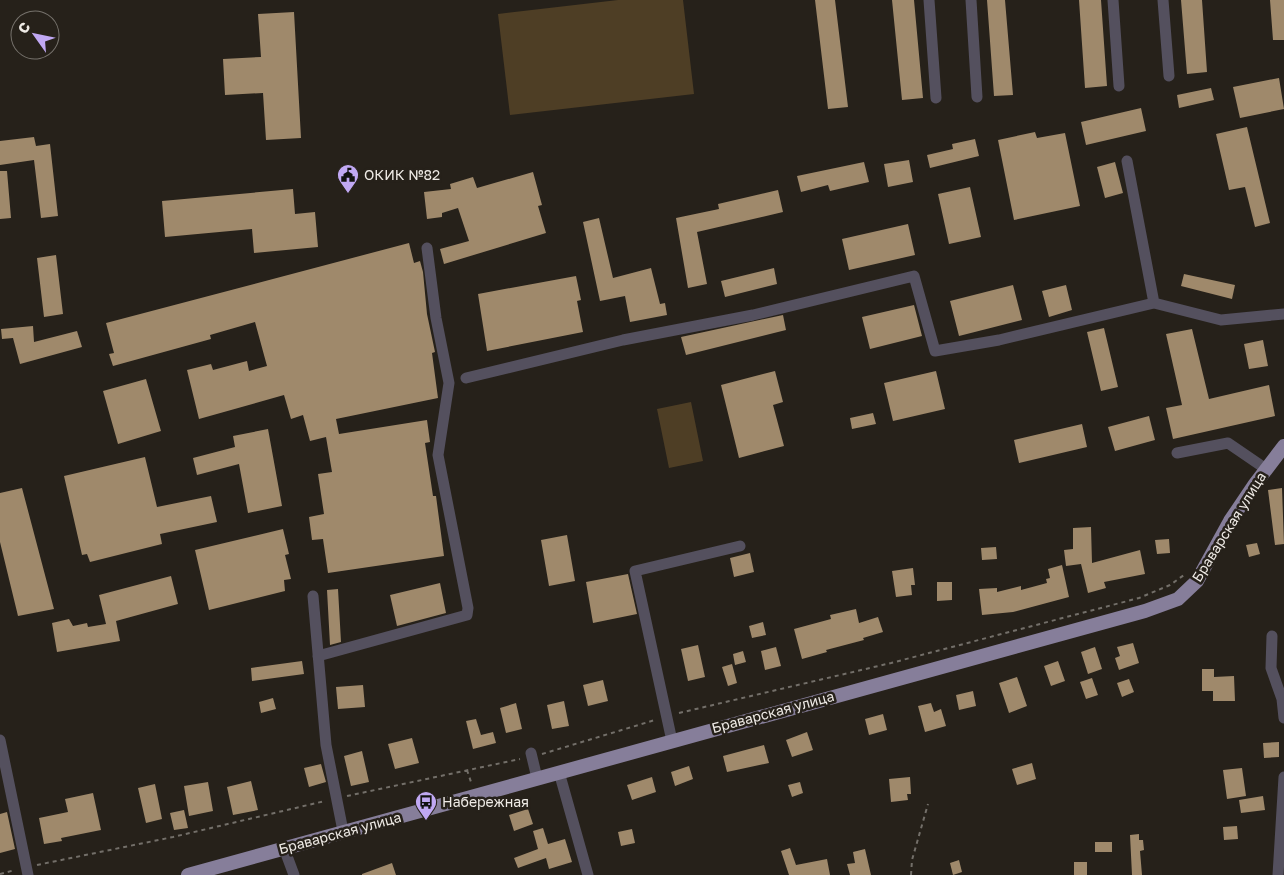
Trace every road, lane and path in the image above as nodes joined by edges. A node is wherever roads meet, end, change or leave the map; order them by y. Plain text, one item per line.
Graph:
1 (929, 0) edge
2 (971, 0) edge
3 (1113, 0) edge
4 (1164, 0) edge
5 (1169, 76) dead end
6 (1119, 86) dead end
7 (977, 97) dead end
8 (936, 98) dead end
9 (1127, 161) dead end
10 (427, 248) dead end
11 (1154, 303) junction
12 (1284, 314) edge
13 (466, 378) dead end
14 (1284, 446) edge
15 (1177, 453) dead end
16 (1266, 469) junction
17 (740, 546) dead end
18 (312, 596) dead end
19 (1272, 636) dead end
20 (318, 656) junction
21 (1284, 718) edge
22 (0, 740) edge
23 (672, 740) junction
24 (531, 753) dead end
25 (467, 770) dead end
26 (559, 772) junction
27 (1284, 777) edge
28 (537, 778) junction
29 (471, 782) dead end
30 (928, 804) dead end
31 (343, 831) junction
32 (284, 848) junction
33 (28, 875) edge
34 (188, 875) edge
35 (294, 875) edge
36 (588, 875) edge
37 (910, 875) edge
38 (1278, 875) edge

1 - 8 street
2 - 7 street
3 - 6 street
4 - 5 street
9 - 11 street
10 - 20 street
11 - 12 street
11 - 13 street
14 - 16 main road, Браварская улица
15 - 16 street
16 - 23 main road, Браварская улица
17 - 23 street
18 - 20 street
19 - 21 street
20 - 31 street
22 - 33 street
23 - 26 main road, Браварская улица
24 - 28 street
25 - 29 path
26 - 28 main road, Браварская улица
26 - 36 street
27 - 38 street
28 - 31 main road, Браварская улица
30 - 37 path
31 - 32 main road, Браварская улица
32 - 34 main road, Браварская улица
32 - 35 street

